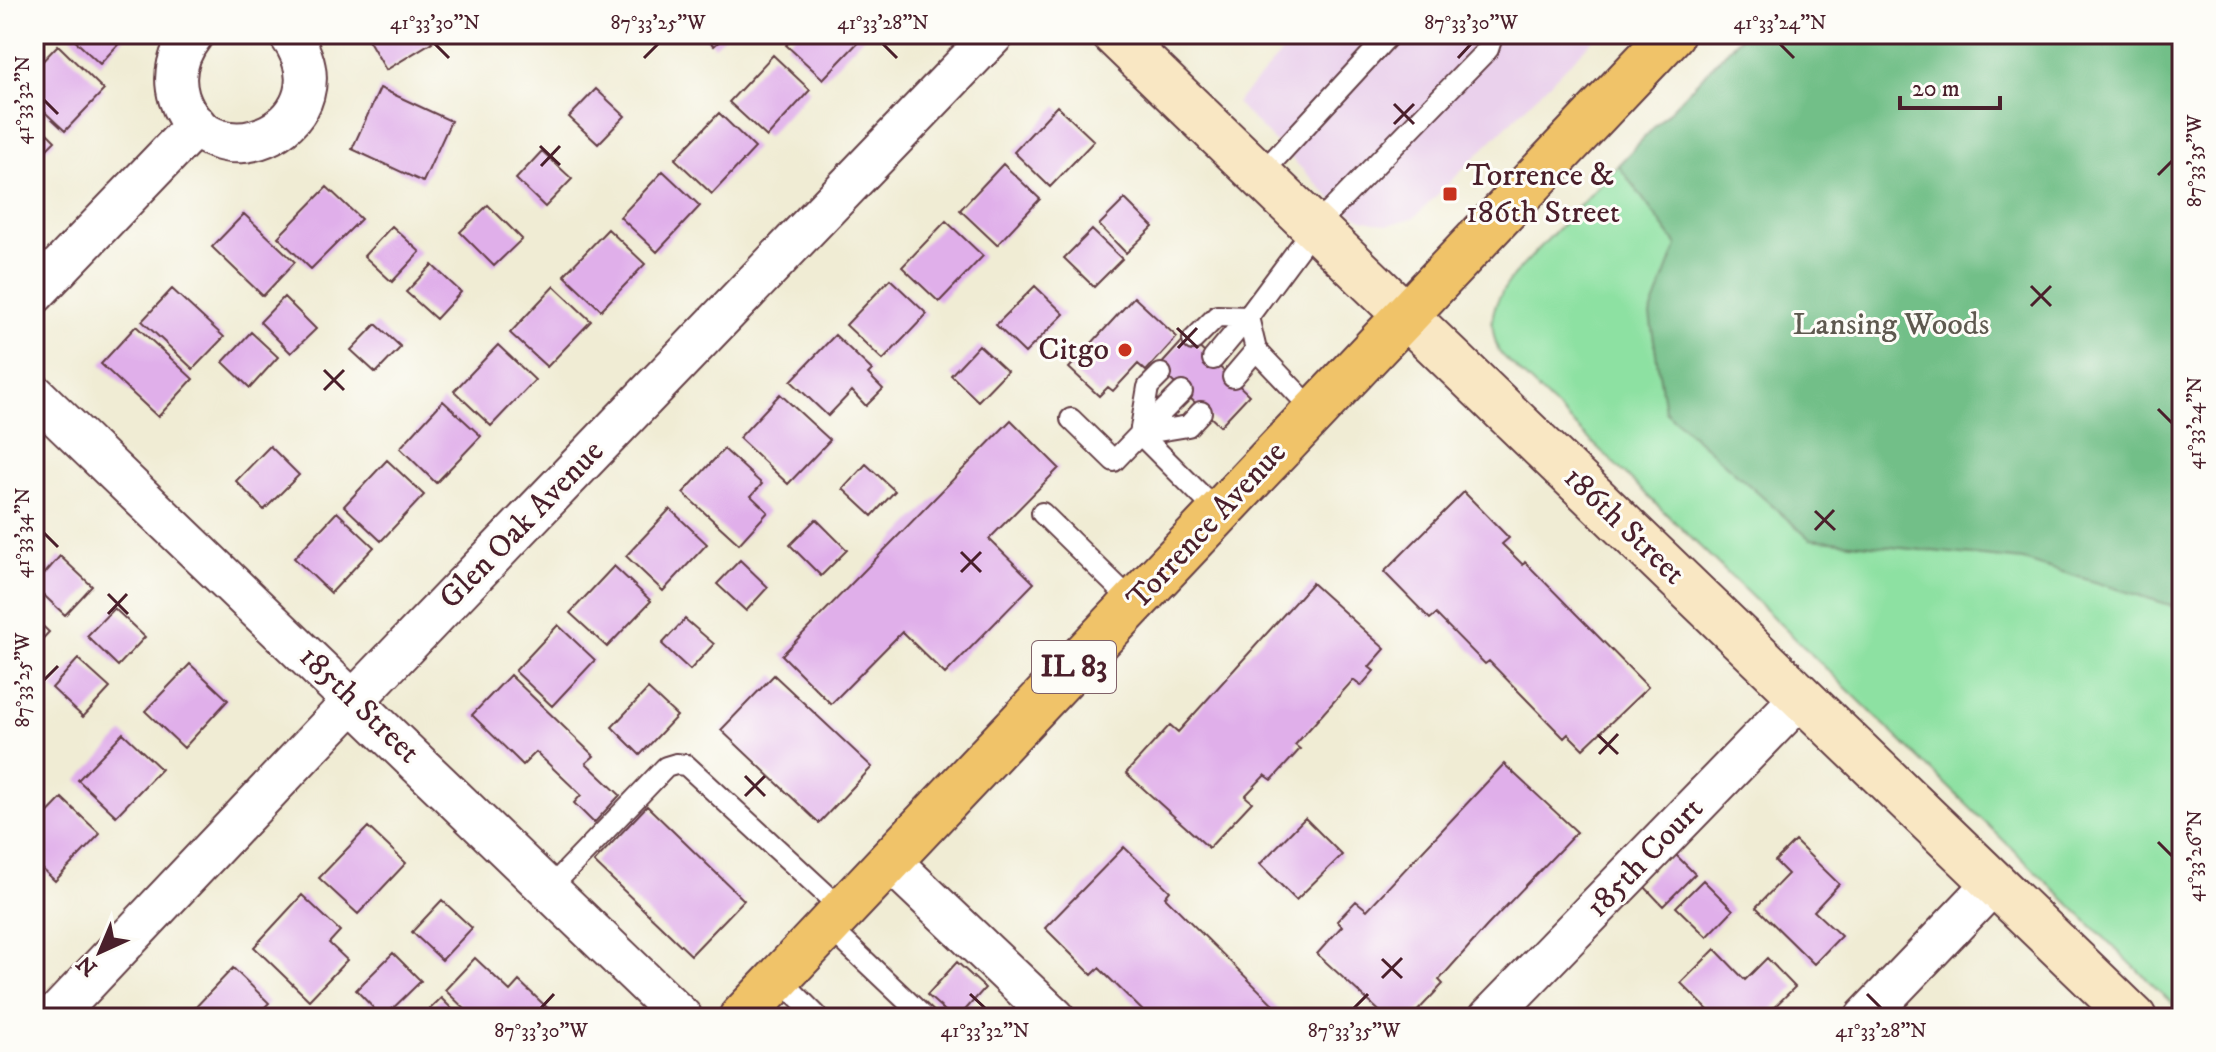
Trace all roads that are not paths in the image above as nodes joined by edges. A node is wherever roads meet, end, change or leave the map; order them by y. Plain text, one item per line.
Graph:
1 (193, 34) edge
2 (289, 34) edge
3 (994, 34) edge
4 (1114, 34) edge
5 (1390, 34) edge
6 (1493, 34) edge
7 (1672, 34) edge
8 (196, 125) junction
9 (1260, 175) junction
10 (1314, 228) junction
11 (34, 294) edge
12 (1406, 315) junction
13 (1248, 317) junction
14 (1193, 340) dead end
15 (1256, 350) junction
16 (1213, 359) dead end
17 (1161, 374) dead end
18 (1233, 377) dead end
19 (1182, 392) dead end
20 (34, 394) edge
21 (1201, 412) dead end
22 (1315, 412) junction
23 (1071, 419) dead end
24 (1140, 434) junction
25 (1042, 513) dead end
26 (1219, 513) junction
27 (1134, 603) junction
28 (1801, 697) junction
29 (354, 700) junction
30 (890, 861) junction
31 (1994, 883) junction
32 (549, 889) junction
33 (836, 918) junction
34 (779, 978) junction
35 (53, 1018) edge
36 (682, 1018) edge
37 (741, 1018) edge
38 (819, 1018) edge
39 (925, 1018) edge
40 (1055, 1018) edge
41 (1489, 1018) edge
42 (1865, 1018) edge
43 (2134, 1018) edge

1 - 8 street
2 - 8 street
3 - 29 street, Glen Oak Avenue
4 - 9 street, 186th Street
5 - 9 lane
6 - 10 lane
7 - 12 main road, Torrence Avenue / IL 83
8 - 11 street
9 - 10 street, 186th Street
10 - 12 street, 186th Street
10 - 13 lane
12 - 22 main road, Torrence Avenue / IL 83
12 - 28 street, 186th Street
13 - 14 lane
13 - 15 lane
13 - 16 lane
15 - 18 lane
15 - 22 lane
17 - 24 lane
19 - 24 lane
20 - 29 street, 185th Street
21 - 24 lane
22 - 26 main road, Torrence Avenue / IL 83
23 - 24 lane
24 - 26 lane
25 - 27 lane
26 - 27 main road, Torrence Avenue / IL 83
27 - 30 main road, Torrence Avenue / IL 83
28 - 31 street, 186th Street
28 - 41 street, 185th Court
29 - 32 street, 185th Street
29 - 35 street, Glen Oak Avenue
30 - 33 main road, Torrence Avenue / IL 83
30 - 40 street
31 - 42 street
31 - 43 street, 186th Street
32 - 33 lane
32 - 36 street, 185th Street
33 - 34 main road, Torrence Avenue / IL 83
33 - 39 lane
34 - 37 main road, Torrence Avenue / IL 83
34 - 38 lane

